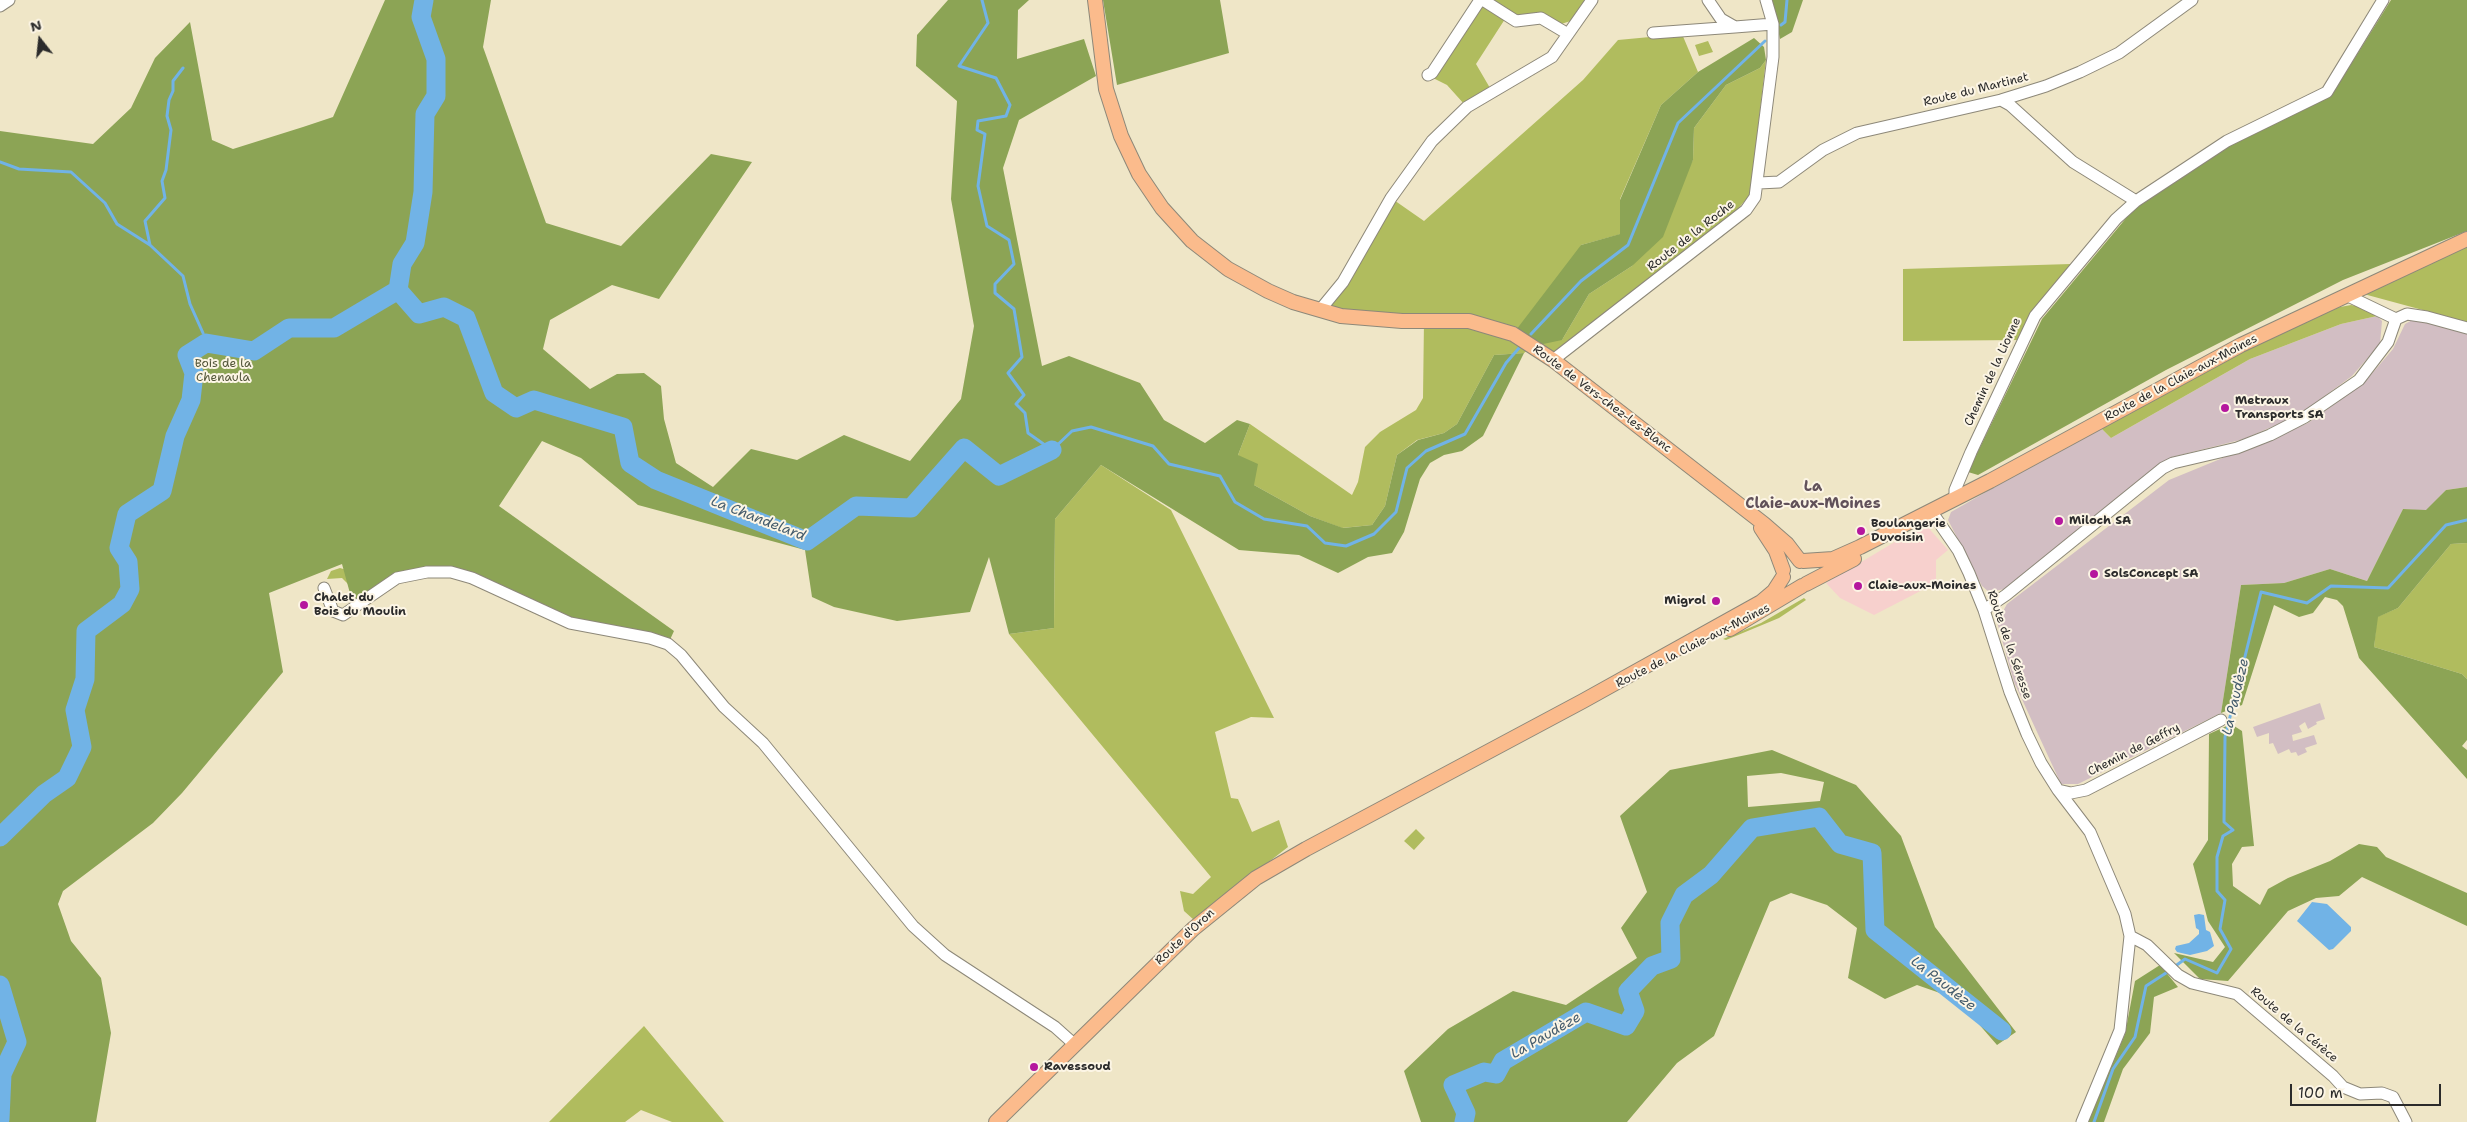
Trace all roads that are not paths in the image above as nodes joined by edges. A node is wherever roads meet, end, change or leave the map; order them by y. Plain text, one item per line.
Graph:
1 (9, 0) edge
2 (1095, 0) edge
3 (1481, 0) edge
4 (1592, 0) edge
5 (1708, 0) edge
6 (1766, 0) edge
7 (2192, 0) edge
8 (2383, 0) edge
9 (0, 6) edge
10 (1772, 24) junction
11 (1735, 27) junction
12 (1653, 33) dead end
13 (1568, 34) junction
14 (1428, 75) dead end
15 (2001, 100) junction
16 (1758, 183) junction
17 (2136, 201) junction
18 (2467, 239) edge
19 (2346, 295) junction
20 (1320, 310) junction
21 (2396, 318) junction
22 (2467, 328) edge
23 (1553, 360) junction
24 (1955, 498) junction
25 (1744, 509) junction
26 (1931, 511) junction
27 (1899, 528) junction
28 (1802, 561) junction
29 (1783, 573) junction
30 (1804, 585) junction
31 (324, 588) dead end
32 (1984, 610) junction
33 (1583, 701) junction
34 (2221, 720) dead end
35 (2058, 790) junction
36 (1407, 795) joint
37 (2130, 936) junction
38 (1074, 1044) junction
39 (996, 1122) edge
40 (2082, 1122) edge
41 (2406, 1122) edge

1 - 9 street
2 - 20 main road, Route de Vers-chez-les-Blanc
3 - 13 street
3 - 14 street
4 - 13 street
5 - 11 street
6 - 10 street, Route de la Roche
7 - 15 street, Route du Martinet
8 - 17 street, Chemin de la Lionne
10 - 11 street
10 - 16 street, Route de la Roche
11 - 12 street
13 - 20 street
15 - 16 street, Route du Martinet
15 - 17 street
16 - 23 street, Route de la Roche
17 - 24 street, Chemin de la Lionne
18 - 19 main road, Route de la Claie-aux-Moines
19 - 21 street
19 - 24 main road, Route de la Claie-aux-Moines
20 - 23 main road, Route de Vers-chez-les-Blanc
21 - 22 street
21 - 32 street
23 - 25 main road, Route de Vers-chez-les-Blanc
24 - 26 main road, Route de la Claie-aux-Moines
25 - 28 main road, Route de Vers-chez-les-Blanc
25 - 29 main road, Route de Vers-chez-les-Blanc
26 - 27 main road, Route de la Claie-aux-Moines
26 - 32 street, Route de la Séresse
27 - 28 main road, Route de la Claie-aux-Moines
27 - 30 main road, Route de la Claie-aux-Moines
28 - 29 main road
28 - 30 main road
29 - 30 main road
29 - 33 main road, Route de la Claie-aux-Moines
30 - 33 main road, Route de la Claie-aux-Moines
31 - 38 street
32 - 35 street, Route de la Séresse
33 - 36 main road, Route de la Claie-aux-Moines
34 - 35 street, Chemin de Geffry
35 - 37 street
36 - 38 main road, Route d'Oron
37 - 40 street
37 - 41 street, Route de la Cérèce
38 - 39 main road, Route d'Oron

